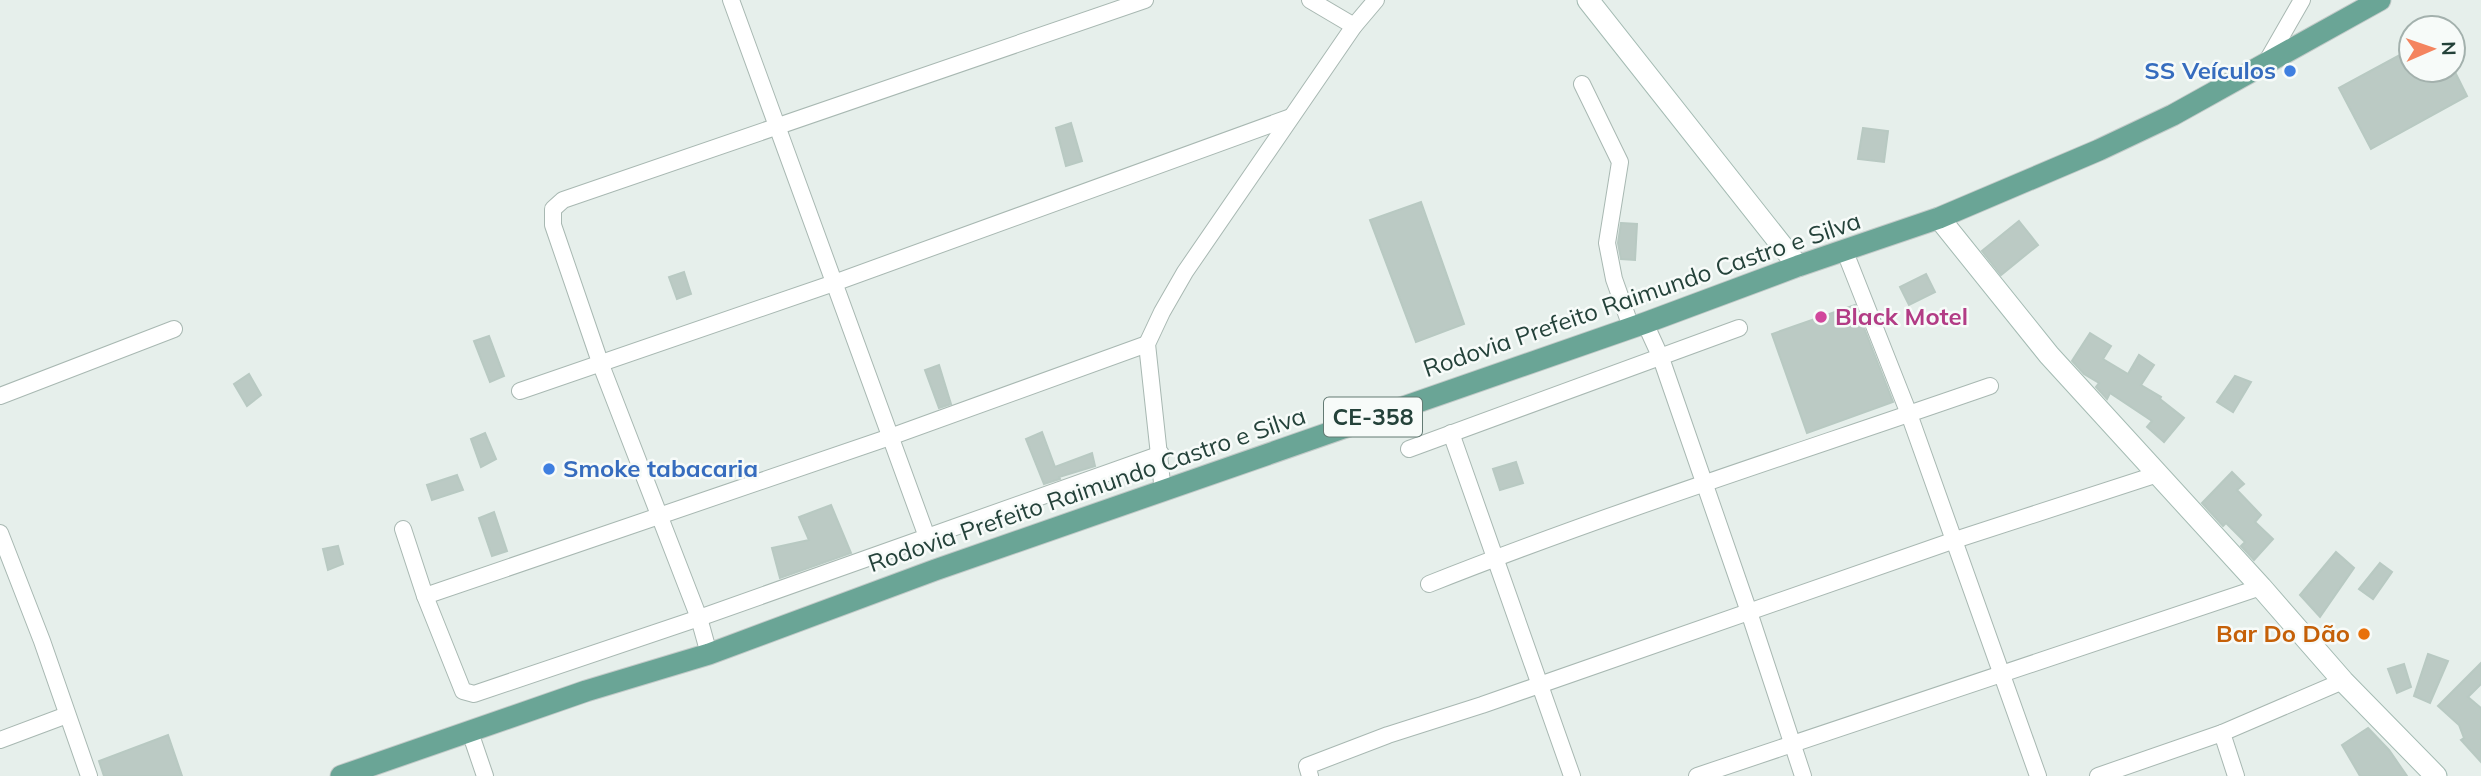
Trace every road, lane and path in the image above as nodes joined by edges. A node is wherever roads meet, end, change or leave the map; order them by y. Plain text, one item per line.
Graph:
1 (731, 0) edge
2 (1145, 0) edge
3 (1310, 0) edge
4 (1376, 0) edge
5 (1588, 0) edge
6 (2302, 0) edge
7 (2380, 0) edge
8 (1354, 26) junction
9 (2267, 61) junction
10 (1582, 84) dead end
11 (1291, 117) junction
12 (777, 127) junction
13 (1939, 218) junction
14 (1845, 252) junction
15 (1798, 266) junction
16 (834, 283) junction
17 (1638, 325) junction
18 (1740, 328) dead end
19 (174, 330) dead end
20 (1147, 344) junction
21 (1661, 358) junction
22 (601, 365) junction
23 (1990, 387) dead end
24 (520, 391) dead end
25 (0, 396) edge
26 (1909, 414) junction
27 (1451, 433) junction
28 (890, 438) junction
29 (1409, 449) dead end
30 (1161, 454) junction
31 (2158, 474) junction
32 (1704, 484) junction
33 (1163, 492) junction
34 (659, 515) junction
35 (403, 529) dead end
36 (0, 533) edge
37 (927, 537) junction
38 (1955, 541) junction
39 (1496, 557) junction
40 (7, 575) edge
41 (1429, 584) dead end
42 (2261, 587) junction
43 (425, 596) junction
44 (1749, 612) junction
45 (699, 618) junction
46 (709, 654) junction
47 (2003, 673) junction
48 (2343, 681) junction
49 (1540, 684) junction
50 (67, 715) junction
51 (470, 732) junction
52 (2222, 733) junction
53 (0, 740) edge
54 (1792, 745) junction
55 (89, 776) edge
56 (341, 776) edge
57 (485, 776) edge
58 (1310, 776) edge
59 (1572, 776) edge
60 (1697, 776) edge
61 (1803, 776) edge
62 (2038, 776) edge
63 (2098, 776) edge
64 (2236, 776) edge
65 (2436, 776) edge

1 - 12 street
2 - 12 street
3 - 8 street
4 - 8 street
5 - 15 street
6 - 9 street
7 - 9 main road, Rodovia Prefeito Raimundo Castro e Silva / CE-358
8 - 11 street
9 - 13 main road, Rodovia Prefeito Raimundo Castro e Silva / CE-358
10 - 17 street
11 - 16 street
11 - 20 street
12 - 16 street
12 - 22 street
13 - 14 main road, Rodovia Prefeito Raimundo Castro e Silva / CE-358
13 - 31 street
14 - 15 main road, Rodovia Prefeito Raimundo Castro e Silva / CE-358
14 - 26 street
15 - 17 main road, Rodovia Prefeito Raimundo Castro e Silva / CE-358
16 - 22 street
16 - 28 street
17 - 21 street
17 - 33 main road, Rodovia Prefeito Raimundo Castro e Silva / CE-358
18 - 21 street
19 - 25 street
20 - 28 street
20 - 30 street
21 - 27 street
21 - 32 street
22 - 24 street
22 - 34 street
23 - 26 street
26 - 32 street
26 - 38 street
27 - 29 street
27 - 39 street
28 - 34 street
28 - 37 street
30 - 33 street
30 - 37 street
31 - 38 street
31 - 42 street
32 - 39 street
32 - 44 street
33 - 46 main road, Rodovia Prefeito Raimundo Castro e Silva / CE-358
34 - 43 street
34 - 45 street
35 - 43 street
36 - 40 street
37 - 45 street
38 - 44 street
38 - 47 street
39 - 41 street
39 - 49 street
40 - 50 street
42 - 47 street
42 - 48 street
43 - 45 street
44 - 49 street
44 - 54 street
45 - 46 street
46 - 51 main road, Rodovia Prefeito Raimundo Castro e Silva / CE-358
47 - 54 street
47 - 62 street
48 - 52 street
48 - 65 street
49 - 58 street
49 - 59 street
50 - 53 street
50 - 55 street
51 - 56 main road, Rodovia Prefeito Raimundo Castro e Silva / CE-358
51 - 57 street
52 - 63 street
52 - 64 street
54 - 60 street
54 - 61 street

